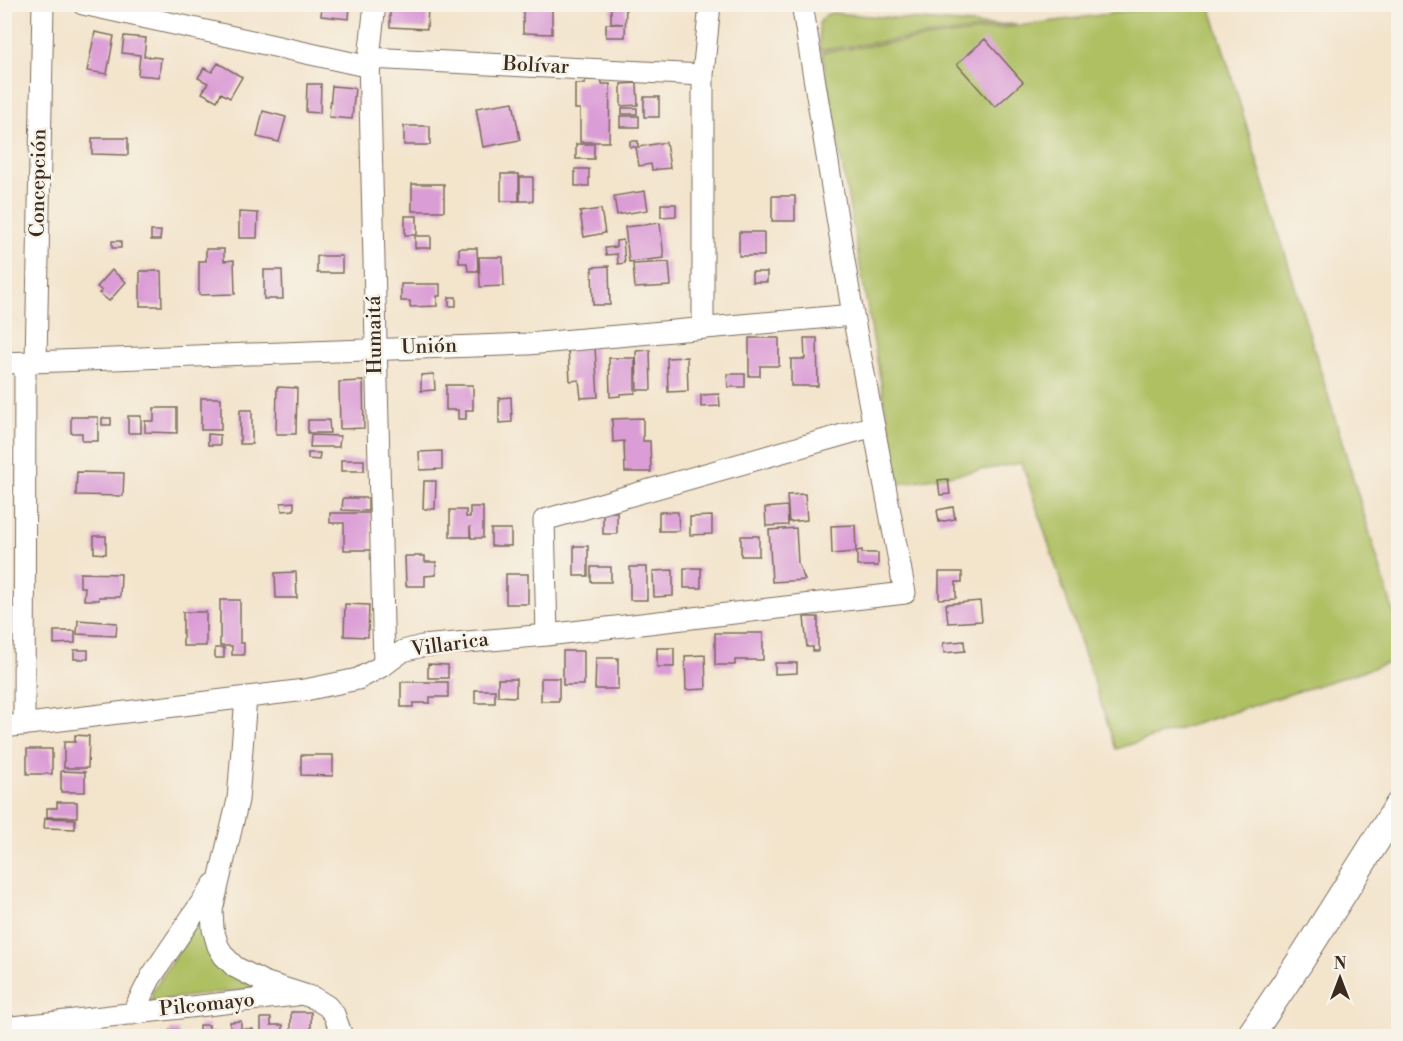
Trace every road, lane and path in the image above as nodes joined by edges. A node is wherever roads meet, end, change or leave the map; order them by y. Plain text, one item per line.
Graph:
1 (43, 4) edge
2 (83, 4) edge
3 (375, 4) edge
4 (710, 4) edge
5 (802, 4) edge
6 (369, 63) junction
7 (703, 75) junction
8 (853, 315) junction
9 (703, 327) junction
10 (375, 349) junction
11 (22, 363) edge
12 (874, 426) junction
13 (547, 634) junction
14 (384, 665) junction
15 (246, 697) junction
16 (14, 726) edge
17 (1398, 806) edge
18 (221, 873) junction
19 (302, 995) junction
20 (132, 1014) junction
21 (4, 1028) edge
22 (342, 1036) edge
23 (1250, 1036) edge

1 - 11 street, Concepción
2 - 6 street, Bolívar
3 - 6 street, Humaitá
4 - 7 street
5 - 8 street
6 - 7 street, Bolívar
6 - 10 street, Humaitá
7 - 9 street
8 - 9 street, Unión
8 - 12 street
9 - 10 street, Unión
10 - 11 street, Unión
10 - 14 street, Humaitá
11 - 16 street, Concepción
12 - 13 street
12 - 13 street, Villarica
13 - 14 street, Villarica
14 - 15 street, Villarica
15 - 16 street, Villarica
15 - 18 street
17 - 23 street
18 - 19 street
18 - 20 street
19 - 20 street, Pilcomayo
19 - 22 street
20 - 21 street, Pilcomayo

